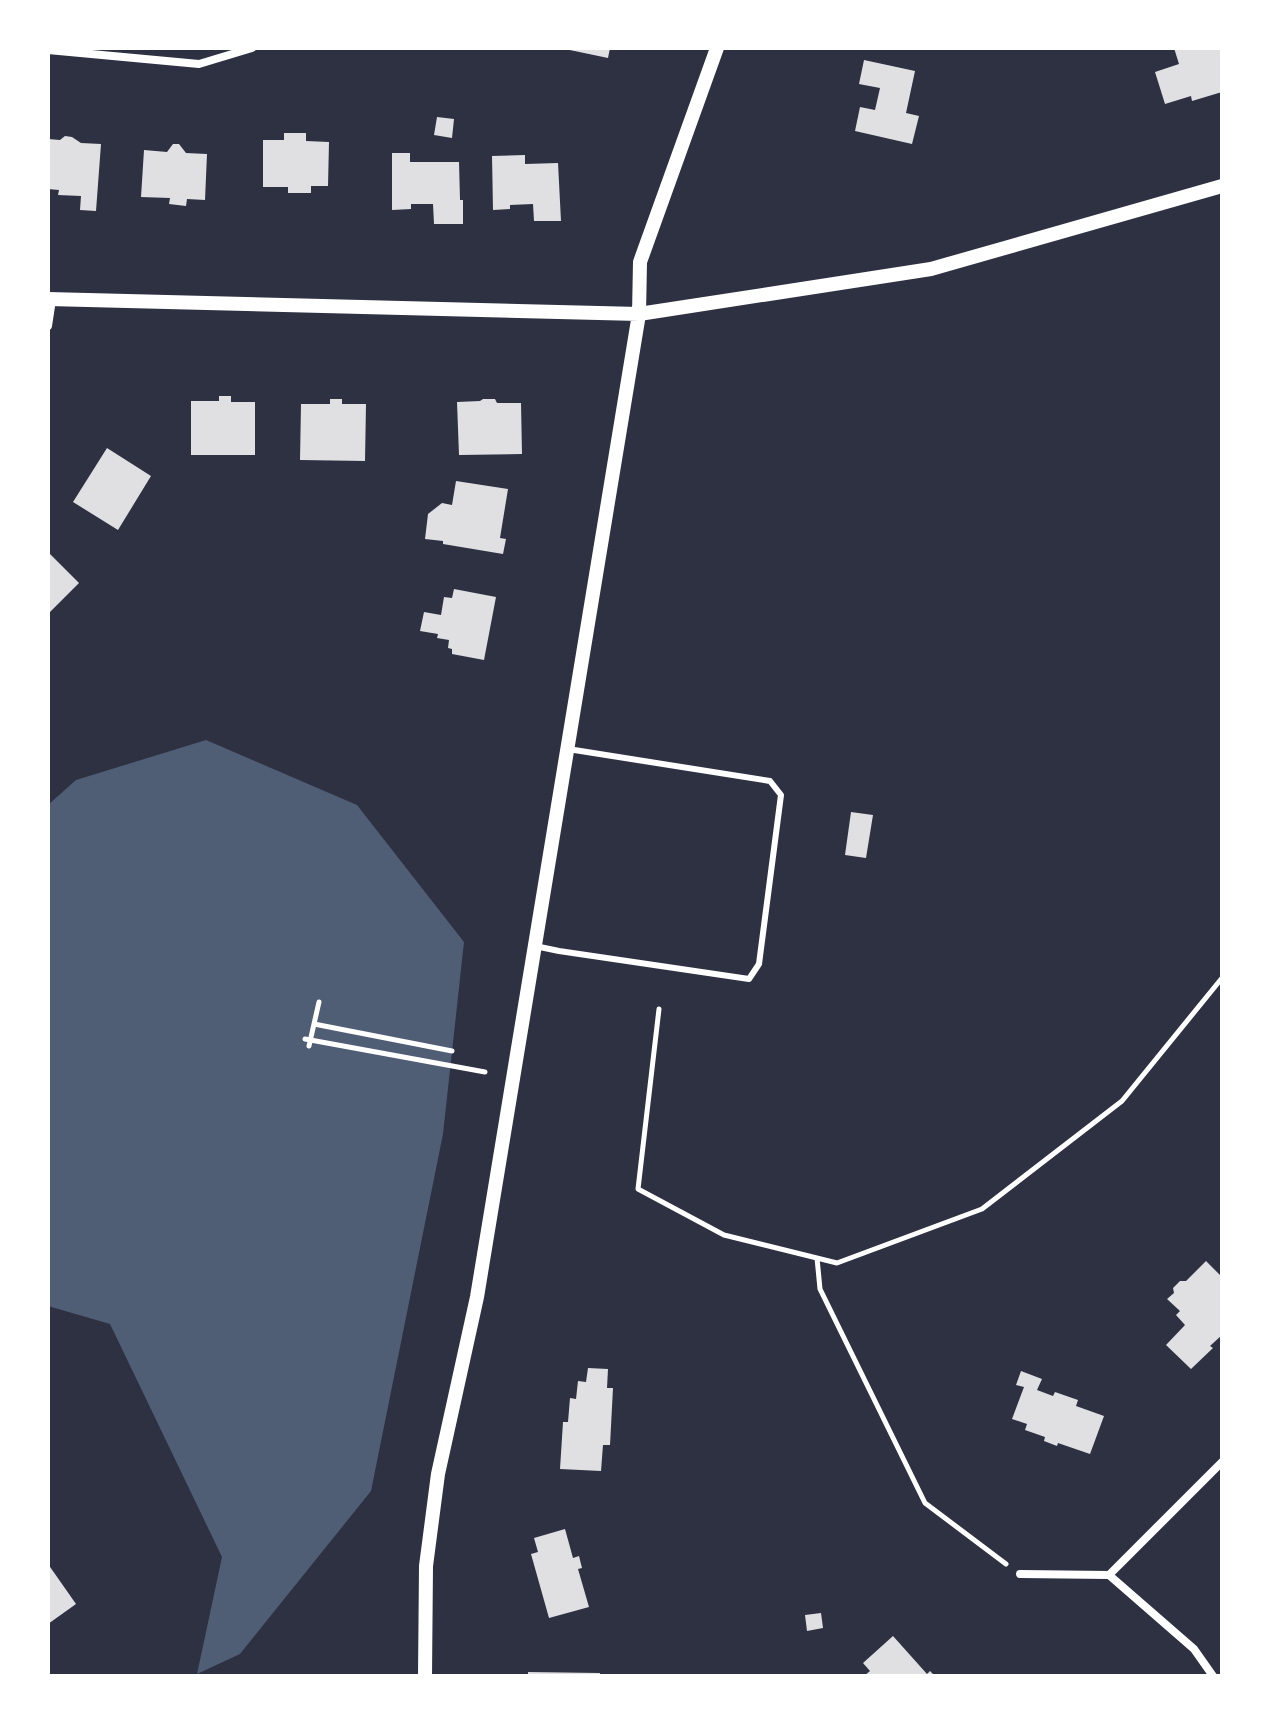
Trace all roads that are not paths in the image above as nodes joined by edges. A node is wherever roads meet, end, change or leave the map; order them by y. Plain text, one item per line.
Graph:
1 (252, 48) edge
2 (717, 48) edge
3 (48, 50) edge
4 (1222, 186) edge
5 (50, 299) edge
6 (639, 314) junction
7 (48, 326) edge
8 (567, 749) junction
9 (535, 946) junction
10 (1222, 1462) edge
11 (1020, 1574) road end
12 (1109, 1575) junction
13 (425, 1676) edge
14 (1213, 1676) edge

1 - 3 street
2 - 6 street
4 - 6 street
5 - 6 street
5 - 7 street
6 - 8 street
8 - 9 street
8 - 9 lane
9 - 13 street
10 - 12 street
11 - 12 street
12 - 14 street

